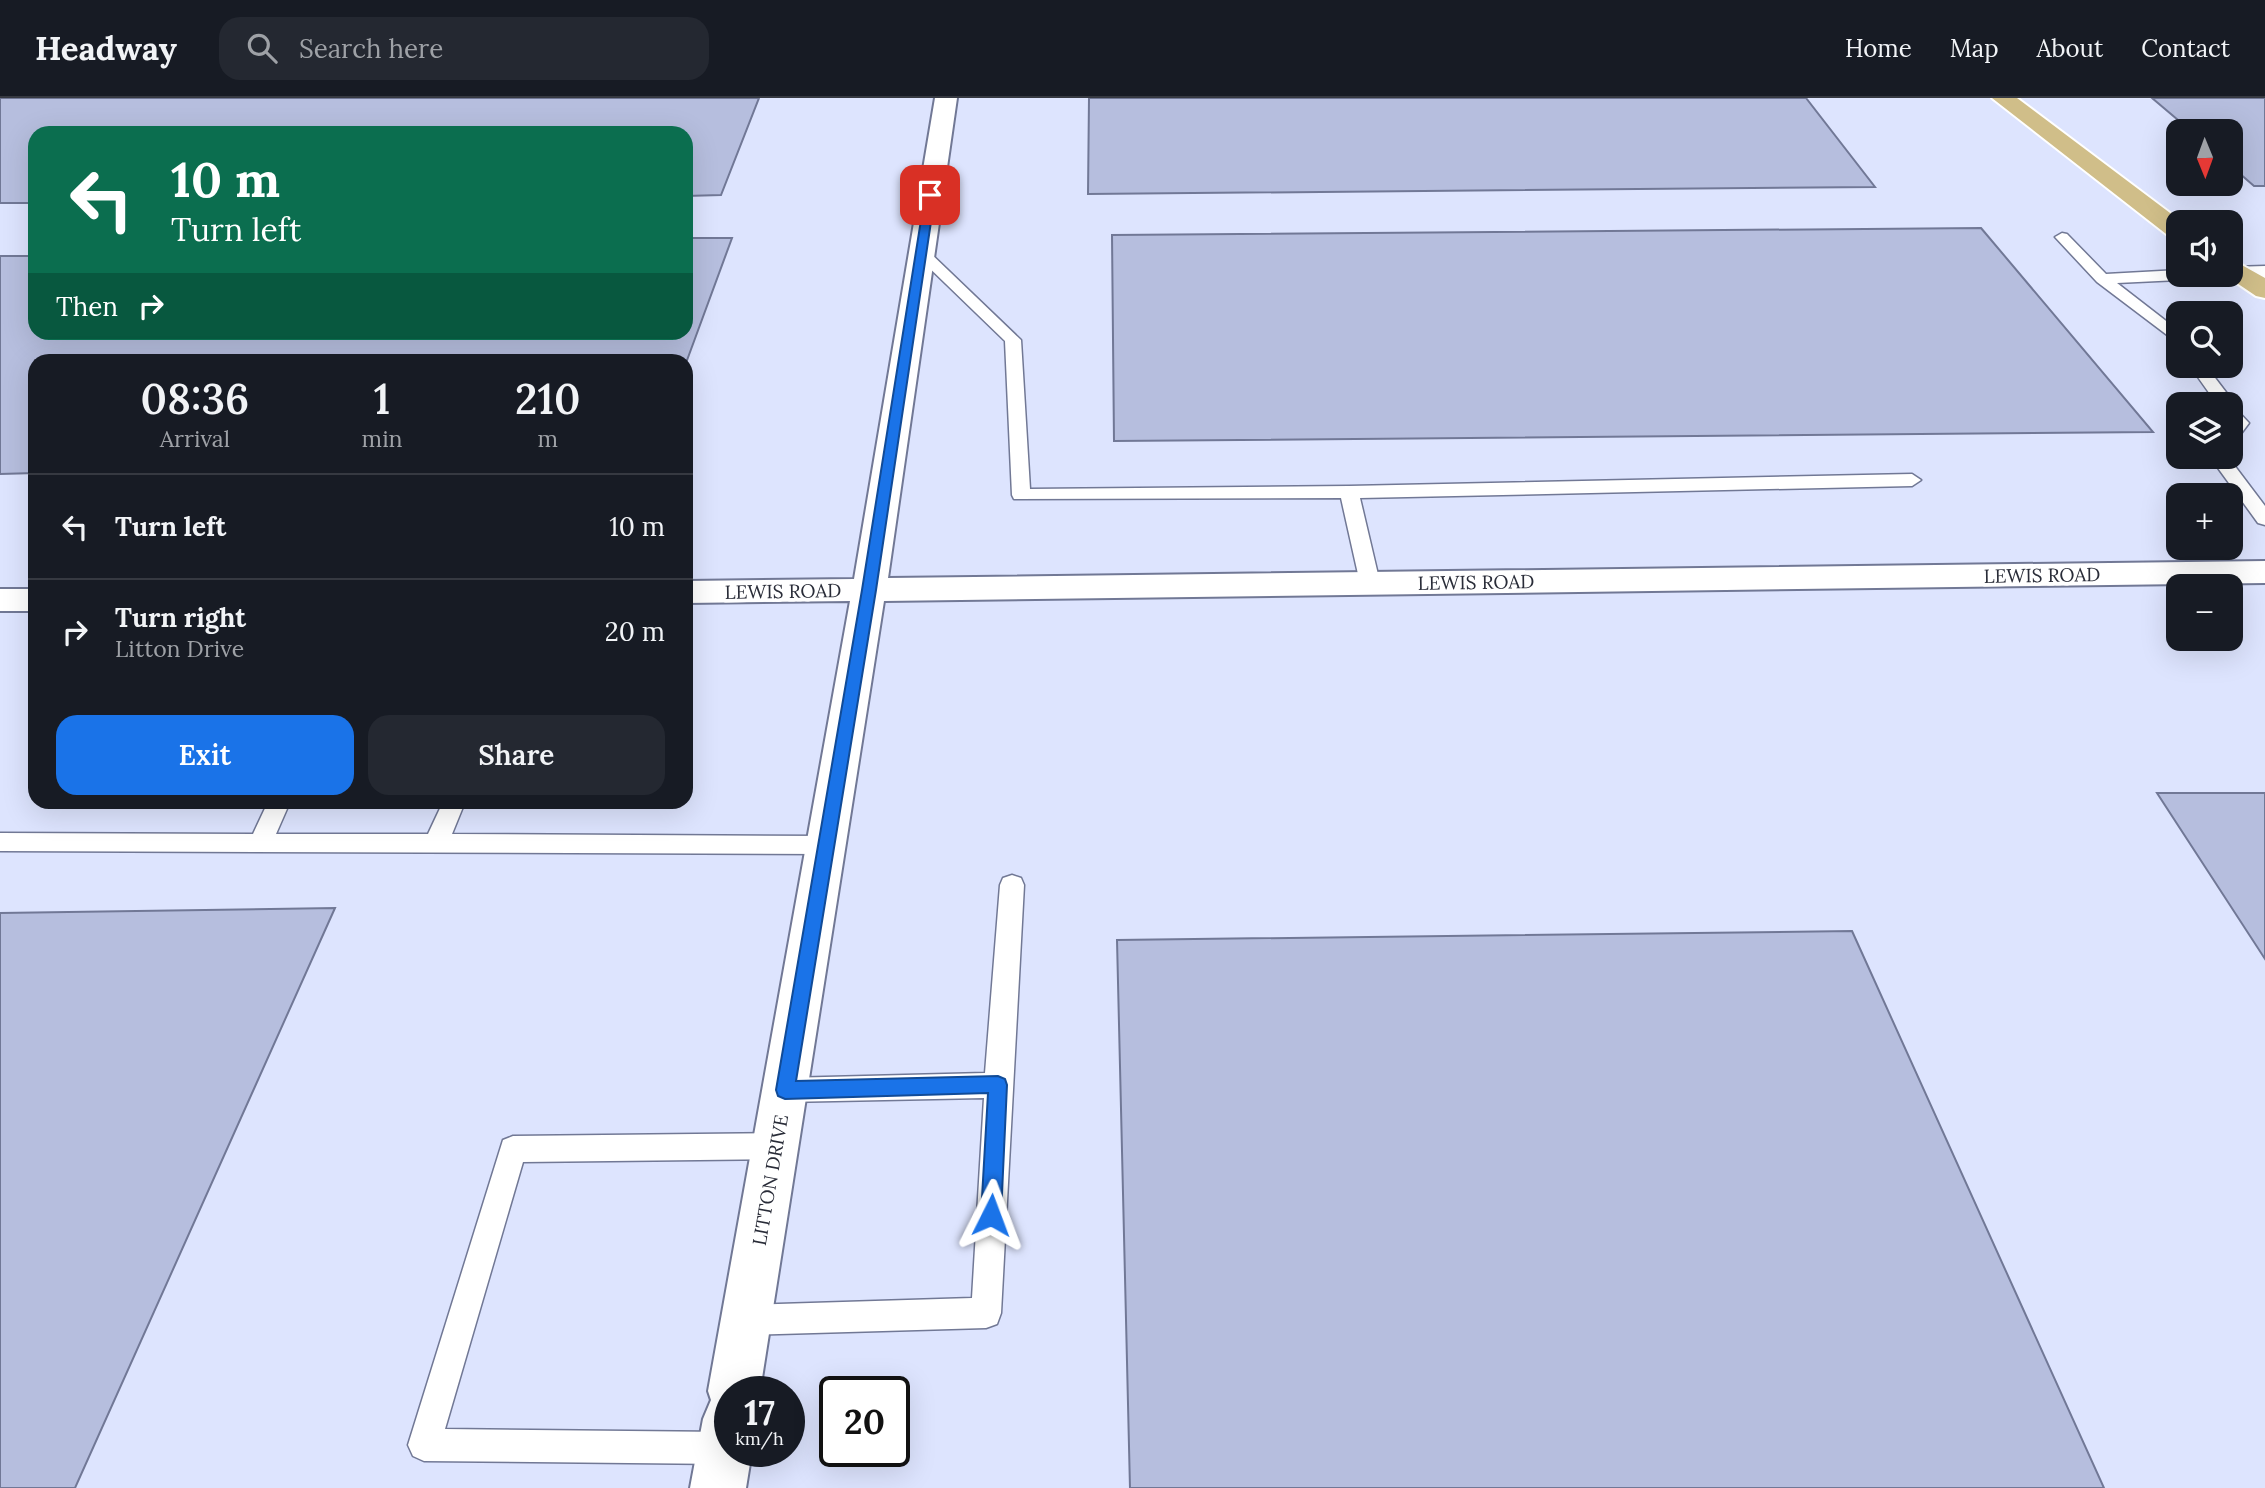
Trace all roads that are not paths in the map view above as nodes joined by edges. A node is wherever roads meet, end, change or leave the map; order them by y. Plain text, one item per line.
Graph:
1 (946, 98) edge
2 (2003, 98) edge
3 (2166, 222) edge
4 (2062, 237) dead end
5 (921, 252) junction
6 (2243, 270) edge
7 (2265, 271) edge
8 (2166, 276) edge
9 (2243, 276) edge
10 (2102, 279) junction
11 (2265, 290) edge
12 (2166, 329) edge
13 (2228, 469) edge
14 (1912, 480) dead end
15 (1349, 492) junction
16 (2265, 519) edge
17 (2265, 572) edge
18 (1370, 583) junction
19 (869, 590) junction
20 (693, 592) edge
21 (0, 600) edge
22 (28, 600) edge
23 (276, 809) edge
24 (451, 809) edge
25 (0, 842) edge
26 (260, 843) junction
27 (436, 844) junction
28 (826, 845) junction
29 (1012, 885) dead end
30 (998, 1085) junction
31 (785, 1090) junction
32 (776, 1146) junction
33 (745, 1320) junction
34 (736, 1376) edge
35 (714, 1452) edge

1 - 5 street, LITTON DRIVE
2 - 3 main road
4 - 10 lane
5 - 15 lane
5 - 19 street, LITTON DRIVE
6 - 7 lane
8 - 10 lane
9 - 11 main road
10 - 12 lane
13 - 16 lane
14 - 15 lane
15 - 18 lane
17 - 18 street, LEWIS ROAD
18 - 19 street, LEWIS ROAD
19 - 20 street, LEWIS ROAD
19 - 28 street, LITTON DRIVE
21 - 22 street
23 - 26 lane
24 - 27 lane
25 - 26 lane
26 - 27 lane
27 - 28 lane
28 - 31 street, LITTON DRIVE
29 - 30 lane
30 - 31 lane
30 - 33 lane
31 - 32 street, LITTON DRIVE
32 - 33 street, LITTON DRIVE
32 - 35 lane
33 - 34 street, LITTON DRIVE

